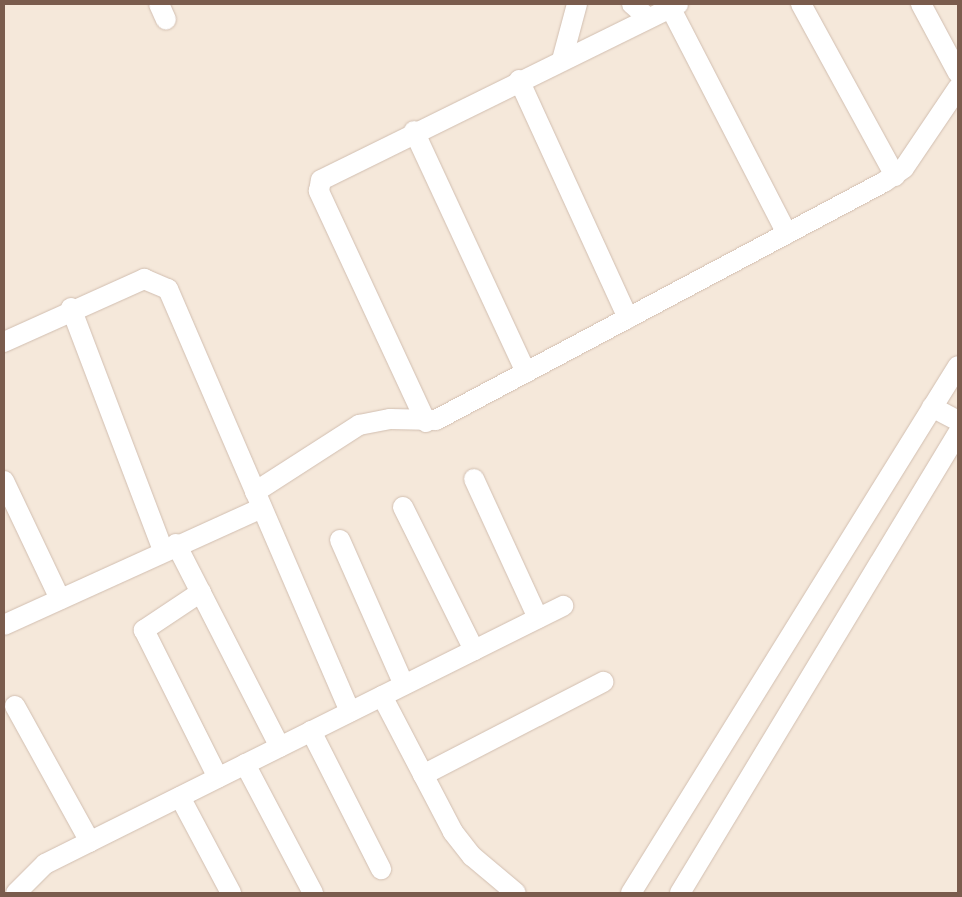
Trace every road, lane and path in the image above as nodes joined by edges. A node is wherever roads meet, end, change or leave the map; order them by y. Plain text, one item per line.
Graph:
1 (577, 4) edge
2 (632, 4) edge
3 (800, 4) edge
4 (921, 4) edge
5 (674, 6) edge
6 (648, 18) junction
7 (562, 60) junction
8 (958, 73) edge
9 (520, 80) junction
10 (958, 88) edge
11 (414, 131) junction
12 (895, 176) junction
13 (787, 234) junction
14 (71, 308) junction
15 (628, 318) junction
16 (4, 342) edge
17 (958, 366) edge
18 (526, 372) junction
19 (932, 408) junction
20 (958, 420) edge
21 (426, 422) junction
22 (958, 434) edge
23 (474, 479) dead end
24 (4, 481) edge
25 (259, 500) junction
26 (403, 507) dead end
27 (340, 540) dead end
28 (169, 547) junction
29 (201, 592) junction
30 (60, 599) junction
31 (563, 606) dead end
32 (538, 618) junction
33 (4, 625) edge
34 (474, 650) junction
35 (603, 682) dead end
36 (404, 685) junction
37 (382, 696) junction
38 (15, 706) dead end
39 (350, 712) junction
40 (311, 731) junction
41 (280, 747) junction
42 (245, 764) junction
43 (423, 775) junction
44 (218, 778) junction
45 (180, 797) junction
46 (90, 842) junction
47 (380, 868) dead end
48 (16, 893) edge
49 (231, 893) edge
50 (313, 893) edge
51 (516, 893) edge
52 (631, 893) edge
53 (680, 893) edge

1 - 7 street
2 - 6 street
3 - 12 street
4 - 8 street
5 - 6 street
5 - 13 street
6 - 7 street
7 - 9 street
9 - 11 street
9 - 15 street
10 - 12 street
11 - 18 street
11 - 21 street
12 - 13 street
13 - 15 street
14 - 16 street
14 - 25 street
14 - 28 street
15 - 18 street
17 - 19 street
18 - 21 street
19 - 20 street
19 - 52 street
21 - 25 street
22 - 53 street
23 - 32 street
24 - 30 street
25 - 28 street
25 - 39 street
26 - 34 street
27 - 36 street
28 - 29 street
28 - 30 street
29 - 41 street
29 - 44 street
30 - 33 street
31 - 32 street
32 - 34 street
34 - 36 street
35 - 43 street
36 - 37 street
37 - 39 street
37 - 43 street
38 - 46 street
39 - 40 street
40 - 41 street
40 - 47 street
41 - 42 street
42 - 44 street
42 - 50 street
43 - 51 street
44 - 45 street
45 - 46 street
45 - 49 street
46 - 48 street

